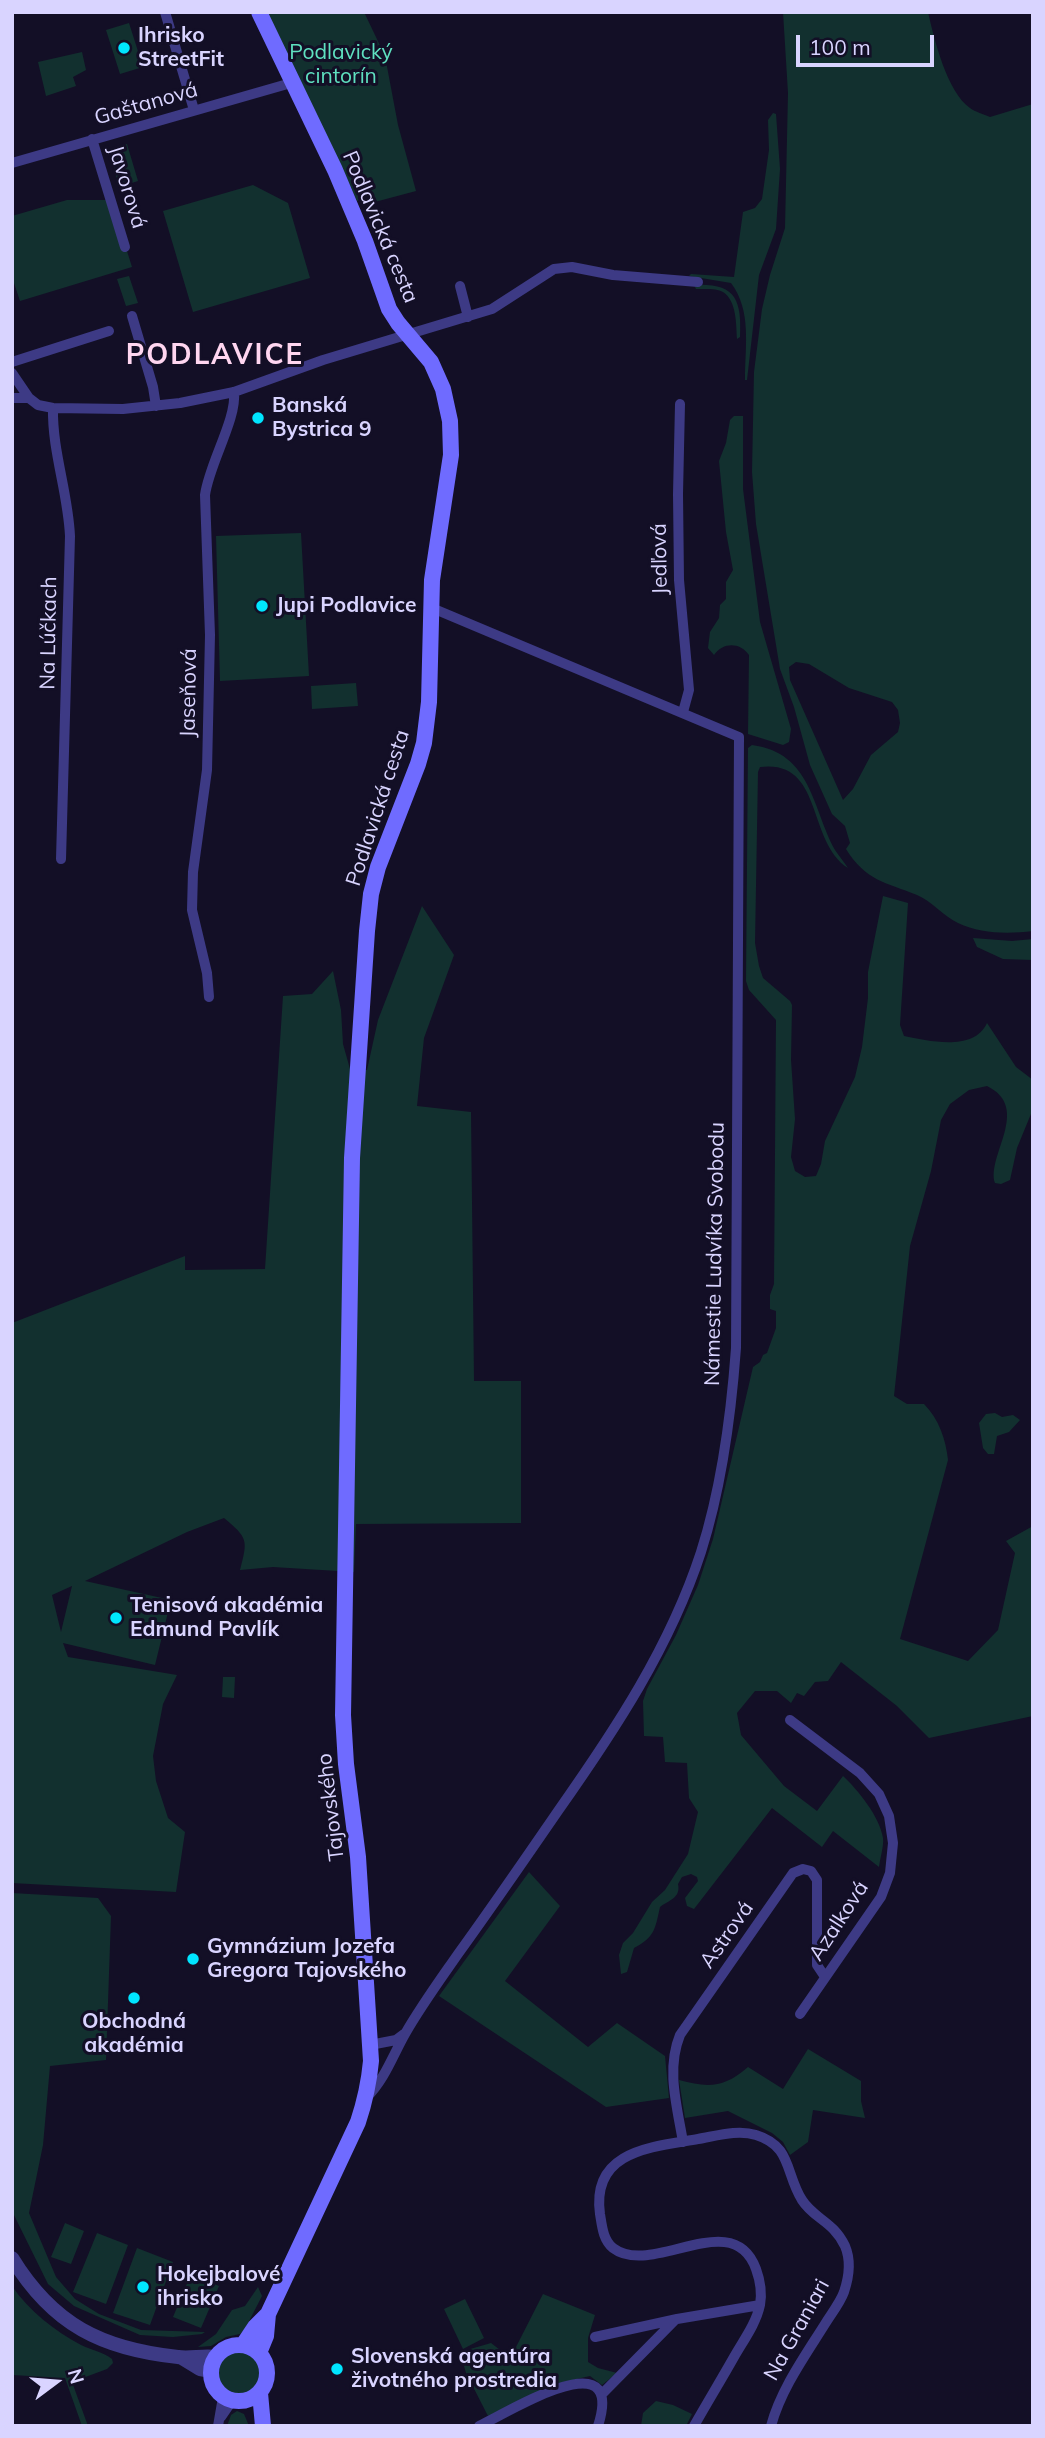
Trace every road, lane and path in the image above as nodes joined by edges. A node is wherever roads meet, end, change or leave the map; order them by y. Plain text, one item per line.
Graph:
1 (164, 12) edge
2 (259, 12) edge
3 (291, 83) junction
4 (194, 110) junction
5 (92, 139) junction
6 (12, 163) edge
7 (125, 247) dead end
8 (698, 282) dead end
9 (460, 286) dead end
10 (132, 316) dead end
11 (468, 317) junction
12 (109, 331) dead end
13 (409, 335) junction
14 (12, 362) edge
15 (12, 373) edge
16 (234, 392) junction
17 (12, 398) edge
18 (29, 398) junction
19 (680, 404) dead end
20 (156, 406) junction
21 (53, 408) junction
22 (432, 608) junction
23 (683, 712) junction
24 (61, 859) dead end
25 (209, 997) dead end
26 (346, 1564) joint
27 (790, 1720) dead end
28 (604, 1744) joint
29 (825, 1977) junction
30 (800, 2014) dead end
31 (406, 2033) junction
32 (370, 2045) junction
33 (367, 2097) junction
34 (683, 2142) junction
35 (12, 2258) edge
36 (760, 2305) junction
37 (268, 2314) junction
38 (677, 2319) junction
39 (595, 2337) dead end
40 (243, 2345) junction
41 (259, 2353) junction
42 (213, 2364) junction
43 (602, 2394) junction
44 (241, 2398) junction
45 (220, 2421) edge
46 (260, 2426) edge
47 (480, 2426) edge
48 (598, 2426) edge
49 (694, 2426) edge
50 (771, 2426) edge

1 - 4 street
2 - 3 main road, Podlavická cesta
3 - 4 street, Gaštanová
3 - 13 main road, Podlavická cesta
4 - 5 street, Gaštanová
5 - 6 street, Gaštanová
5 - 7 street, Javorová
8 - 11 street
9 - 11 street
10 - 20 street
11 - 13 street
12 - 14 street
13 - 16 street
13 - 22 main road, Podlavická cesta
15 - 18 street
16 - 20 street
16 - 25 street, Jaseňová
17 - 18 street
18 - 21 street
19 - 23 street, Jedľová
20 - 21 street
21 - 24 street, Na Lúčkach
22 - 23 street
22 - 26 main road, Podlavická cesta
23 - 28 street, Námestie Ludvíka Svobodu
26 - 32 main road, Tajovského
27 - 29 street, Azalková
28 - 31 street, Tajovského
29 - 30 street, Azalková
29 - 34 street, Astrová
31 - 32 street
31 - 33 street, Tajovského
32 - 33 main road, Tajovského
33 - 37 main road, Tajovského
34 - 36 street, Na Graniari
34 - 50 street, Na Graniari
35 - 42 street
36 - 38 street
36 - 49 street, Na Graniari
37 - 40 main road, Tajovského
37 - 41 main road, Tajovského
38 - 39 street
38 - 43 street
40 - 41 main road
40 - 42 main road
41 - 44 main road
42 - 44 main road
43 - 47 street
43 - 48 street
44 - 45 street
44 - 46 main road

